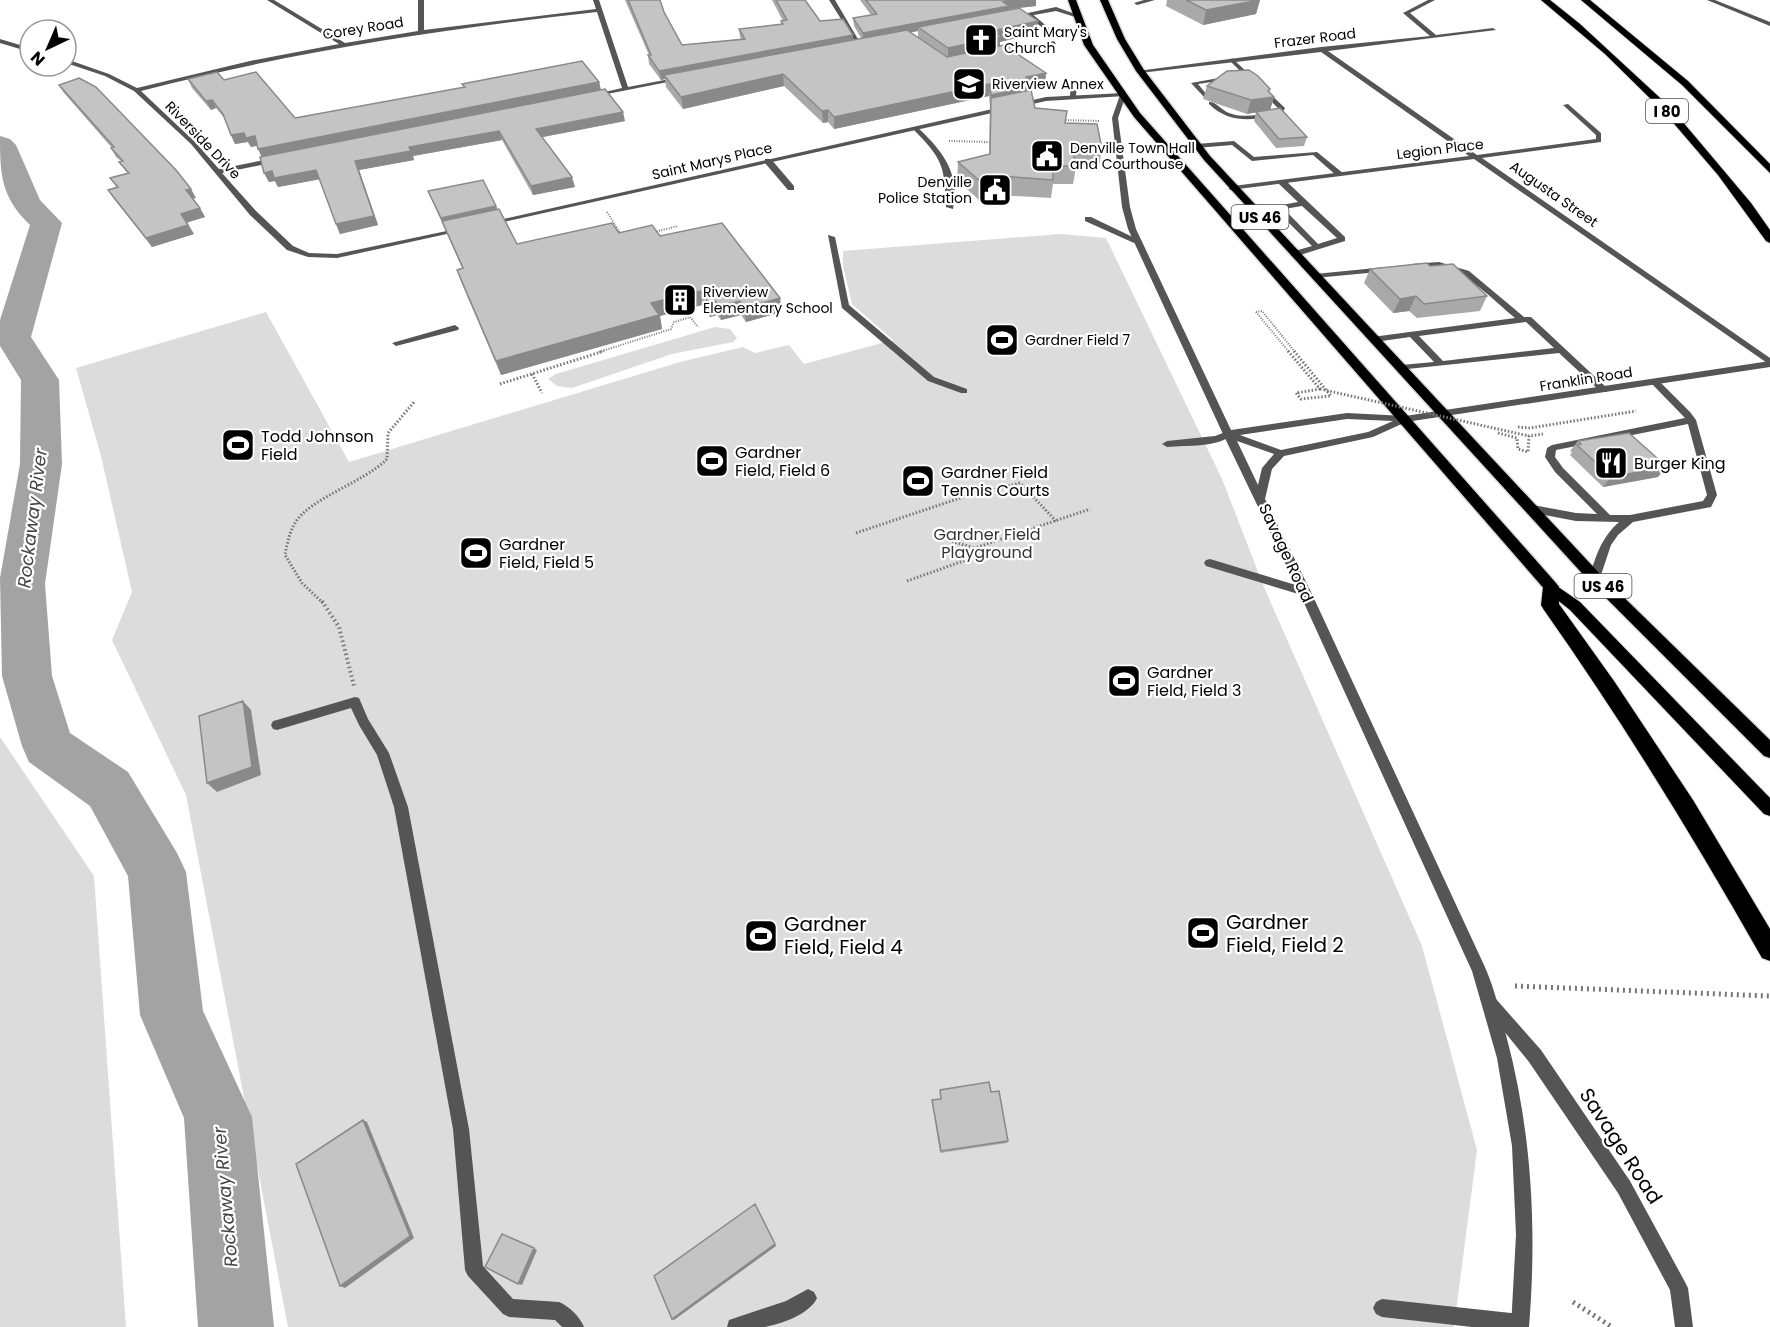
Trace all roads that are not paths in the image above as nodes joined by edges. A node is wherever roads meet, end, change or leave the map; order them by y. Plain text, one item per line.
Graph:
1 (270, 0) edge
2 (422, 0) edge
3 (596, 0) edge
4 (832, 0) edge
5 (1072, 0) edge
6 (1104, 0) edge
7 (1152, 0) edge
8 (1432, 0) edge
9 (1545, 0) edge
10 (1585, 0) edge
11 (1710, 0) edge
12 (1050, 2) dead end
13 (1139, 2) edge
14 (598, 9) junction
15 (1056, 9) junction
16 (1029, 14) junction
17 (1075, 15) junction
18 (1007, 18) edge
19 (1770, 24) edge
20 (1047, 29) dead end
21 (1493, 30) dead end
22 (422, 31) junction
23 (1434, 36) junction
24 (0, 41) edge
25 (872, 42) edge
26 (342, 43) junction
27 (1054, 43) dead end
28 (860, 45) junction
29 (18, 46) edge
30 (849, 47) edge
31 (1321, 49) junction
32 (991, 56) edge
33 (1232, 60) junction
34 (78, 66) edge
35 (1140, 71) junction
36 (1250, 77) junction
37 (684, 78) edge
38 (1074, 84) dead end
39 (136, 90) junction
40 (626, 90) junction
41 (1123, 95) junction
42 (1204, 95) dead end
43 (1073, 96) junction
44 (591, 97) edge
45 (1211, 103) edge
46 (1566, 105) dead end
47 (915, 128) junction
48 (1196, 146) junction
49 (289, 157) edge
50 (1476, 157) junction
51 (768, 161) junction
52 (1770, 170) edge
53 (219, 171) junction
54 (1340, 174) junction
55 (1282, 182) junction
56 (791, 188) dead end
57 (1233, 188) junction
58 (1304, 203) junction
59 (950, 207) dead end
60 (1278, 207) junction
61 (1255, 211) junction
62 (1088, 219) dead end
63 (482, 225) edge
64 (470, 228) edge
65 (831, 237) dead end
66 (1770, 239) edge
67 (1137, 241) junction
68 (1317, 247) junction
69 (1294, 254) junction
70 (1404, 267) edge
71 (1392, 268) edge
72 (1315, 276) junction
73 (1522, 320) junction
74 (455, 328) dead end
75 (1412, 334) junction
76 (1375, 339) junction
77 (396, 343) dead end
78 (1561, 350) junction
79 (1440, 363) junction
80 (1770, 363) edge
81 (1401, 368) junction
82 (1655, 382) junction
83 (1604, 390) junction
84 (964, 391) dead end
85 (1444, 413) junction
86 (1405, 419) junction
87 (1691, 420) junction
88 (1228, 434) junction
89 (1167, 444) dead end
90 (1281, 453) junction
91 (1260, 498) junction
92 (1533, 510) junction
93 (1606, 517) junction
94 (1630, 519) junction
95 (1210, 563) dead end
96 (1595, 578) junction
97 (1551, 587) junction
98 (1305, 592) junction
99 (277, 725) dead end
100 (1770, 751) edge
101 (1770, 809) edge
102 (1770, 950) edge
103 (1490, 1003) junction
104 (808, 1298) dead end
105 (1382, 1308) dead end
106 (1520, 1325) edge
107 (575, 1327) edge
108 (736, 1327) edge
109 (1684, 1327) edge

1 - 26 street
2 - 22 street
3 - 14 street
4 - 28 street
5 - 17 highway, US 46
6 - 35 highway, US 46
7 - 13 street
8 - 23 street
9 - 66 highway, I 80
10 - 52 highway, I 80
11 - 19 street
12 - 15 street
14 - 22 street, Corey Road
14 - 40 street
15 - 16 street
15 - 17 street
16 - 18 street
16 - 20 street
17 - 41 highway, US 46
21 - 23 street, Frazer Road
22 - 26 street, Corey Road
23 - 31 street, Frazer Road
24 - 29 street
25 - 28 street
26 - 39 street, Corey Road
27 - 32 street
28 - 30 street
31 - 33 street, Frazer Road
31 - 50 street, Augusta Street
33 - 35 street, Frazer Road
33 - 36 street
34 - 39 street, Riverside Drive
35 - 48 highway, US 46
36 - 42 street
36 - 45 street
37 - 40 street
38 - 43 street
39 - 53 street, Riverside Drive
40 - 44 street
41 - 43 street, Saint Marys Place
41 - 67 street, Savage Road
41 - 86 highway, US 46
43 - 47 street, Saint Marys Place
46 - 50 street, Legion Place
47 - 51 street, Saint Marys Place
47 - 59 street
48 - 54 street
48 - 57 highway, US 46
49 - 53 street
50 - 54 street, Legion Place
50 - 80 street, Augusta Street
51 - 56 street
51 - 63 street, Saint Marys Place
53 - 64 street, Riverside Drive
54 - 55 street, Legion Place
55 - 57 street, Legion Place
55 - 58 street
57 - 61 highway, US 46
58 - 60 street
58 - 68 street
60 - 61 street
60 - 68 street
61 - 69 highway, US 46
62 - 67 street
65 - 84 street
67 - 88 street, Savage Road
68 - 69 street
69 - 72 highway, US 46
70 - 73 street
71 - 72 street
72 - 76 highway, US 46
73 - 75 street
73 - 78 street
74 - 77 street
75 - 76 street
75 - 79 street
76 - 81 highway, US 46
78 - 79 street
78 - 83 street
79 - 81 street
80 - 82 street, Franklin Road
81 - 85 highway, US 46
82 - 83 street, Franklin Road
82 - 87 street
83 - 85 street, Franklin Road
85 - 86 street, Franklin Road
85 - 92 highway, US 46
86 - 88 street, Franklin Road
86 - 90 street, Franklin Road
86 - 97 highway, US 46
87 - 93 street
87 - 94 street
88 - 89 street, Franklin Road
88 - 90 street
88 - 91 street, Savage Road
90 - 91 street
91 - 98 street, Savage Road
92 - 93 street
92 - 96 highway, US 46
93 - 94 street
94 - 96 street
95 - 98 street
96 - 100 highway, US 46
97 - 101 main road, US 46
97 - 102 highway
98 - 103 street, Savage Road
99 - 107 street
103 - 106 street, Savage Road
103 - 109 street, Savage Road
104 - 108 street
105 - 106 street

